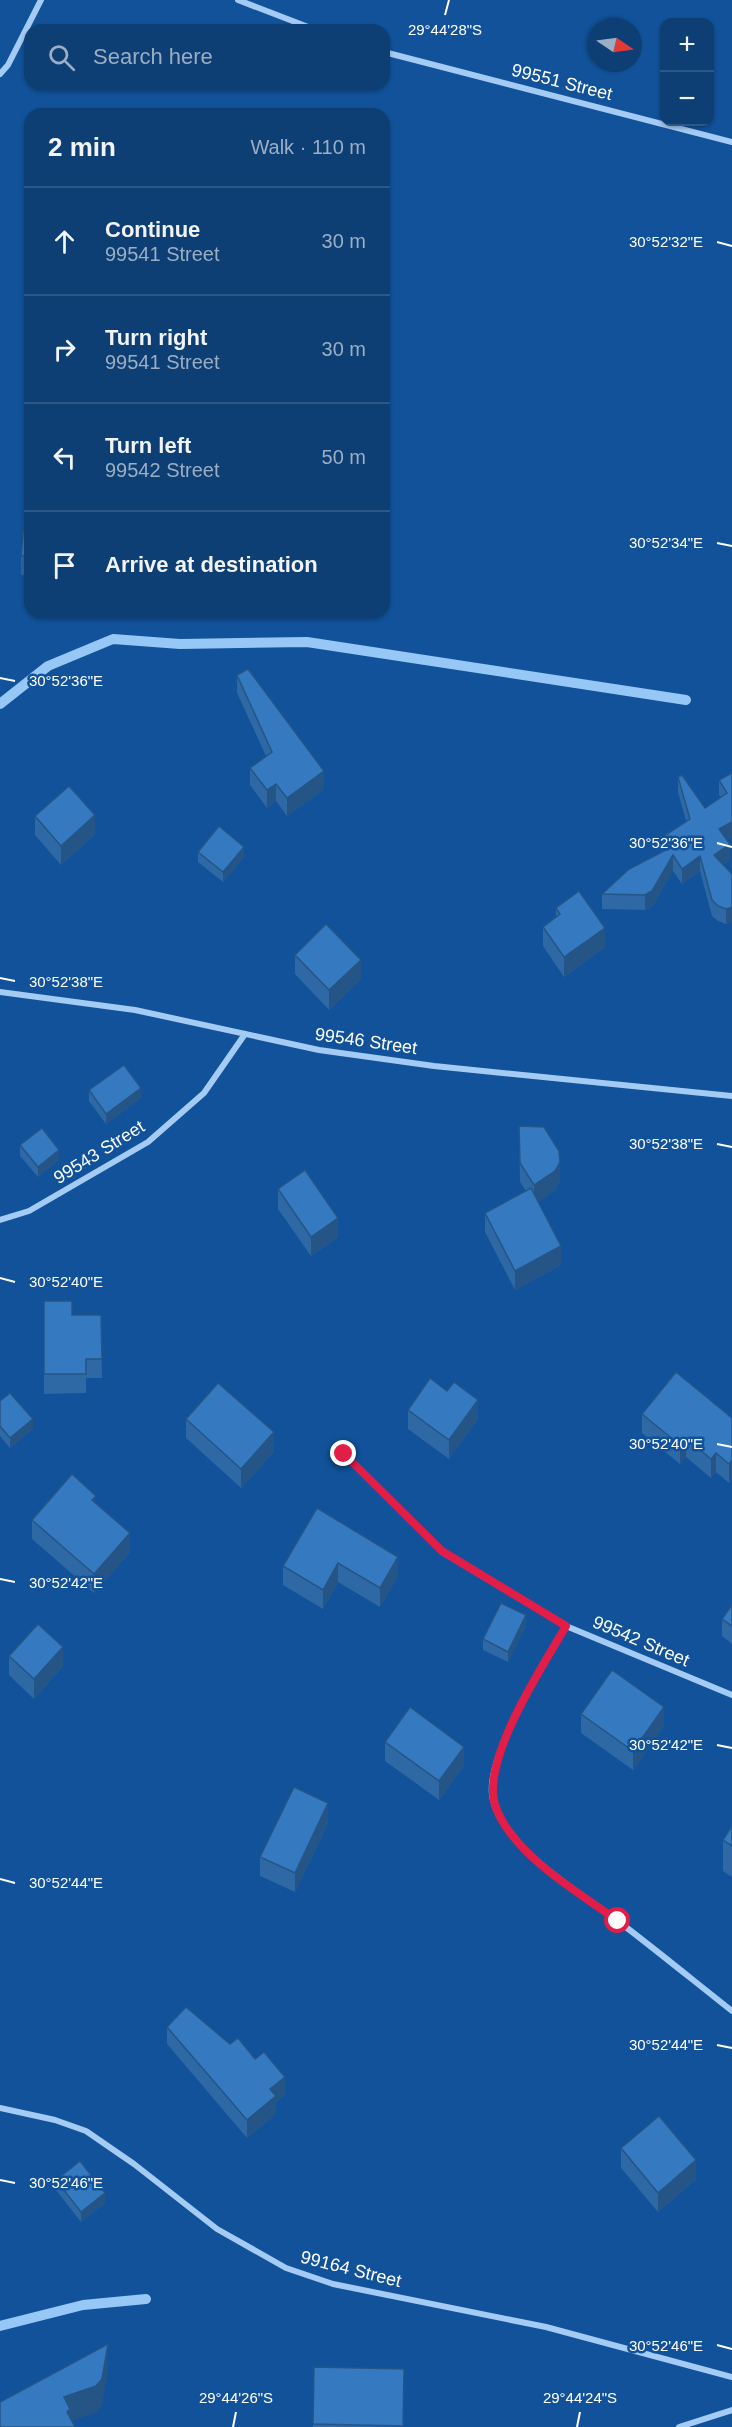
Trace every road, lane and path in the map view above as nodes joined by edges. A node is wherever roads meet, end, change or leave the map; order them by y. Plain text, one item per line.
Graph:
1 (41, 0) edge
2 (238, 0) edge
3 (29, 24) edge
4 (300, 24) edge
5 (24, 33) edge
6 (390, 54) edge
7 (0, 74) edge
8 (732, 142) edge
9 (0, 992) edge
10 (245, 1034) junction
11 (732, 1096) edge
12 (0, 1220) edge
13 (344, 1454) dead end
14 (566, 1626) junction
15 (732, 1695) edge
16 (732, 2011) edge
17 (0, 2108) edge
18 (732, 2377) edge
19 (732, 2410) edge
20 (679, 2427) edge

1 - 3 street
2 - 4 street
5 - 7 street
6 - 8 street, 99551 Street
9 - 10 street, 99546 Street
10 - 11 street, 99546 Street
10 - 12 street, 99543 Street
13 - 14 street, 99542 Street
14 - 15 street, 99542 Street
14 - 16 street
17 - 18 street, 99164 Street
19 - 20 street

